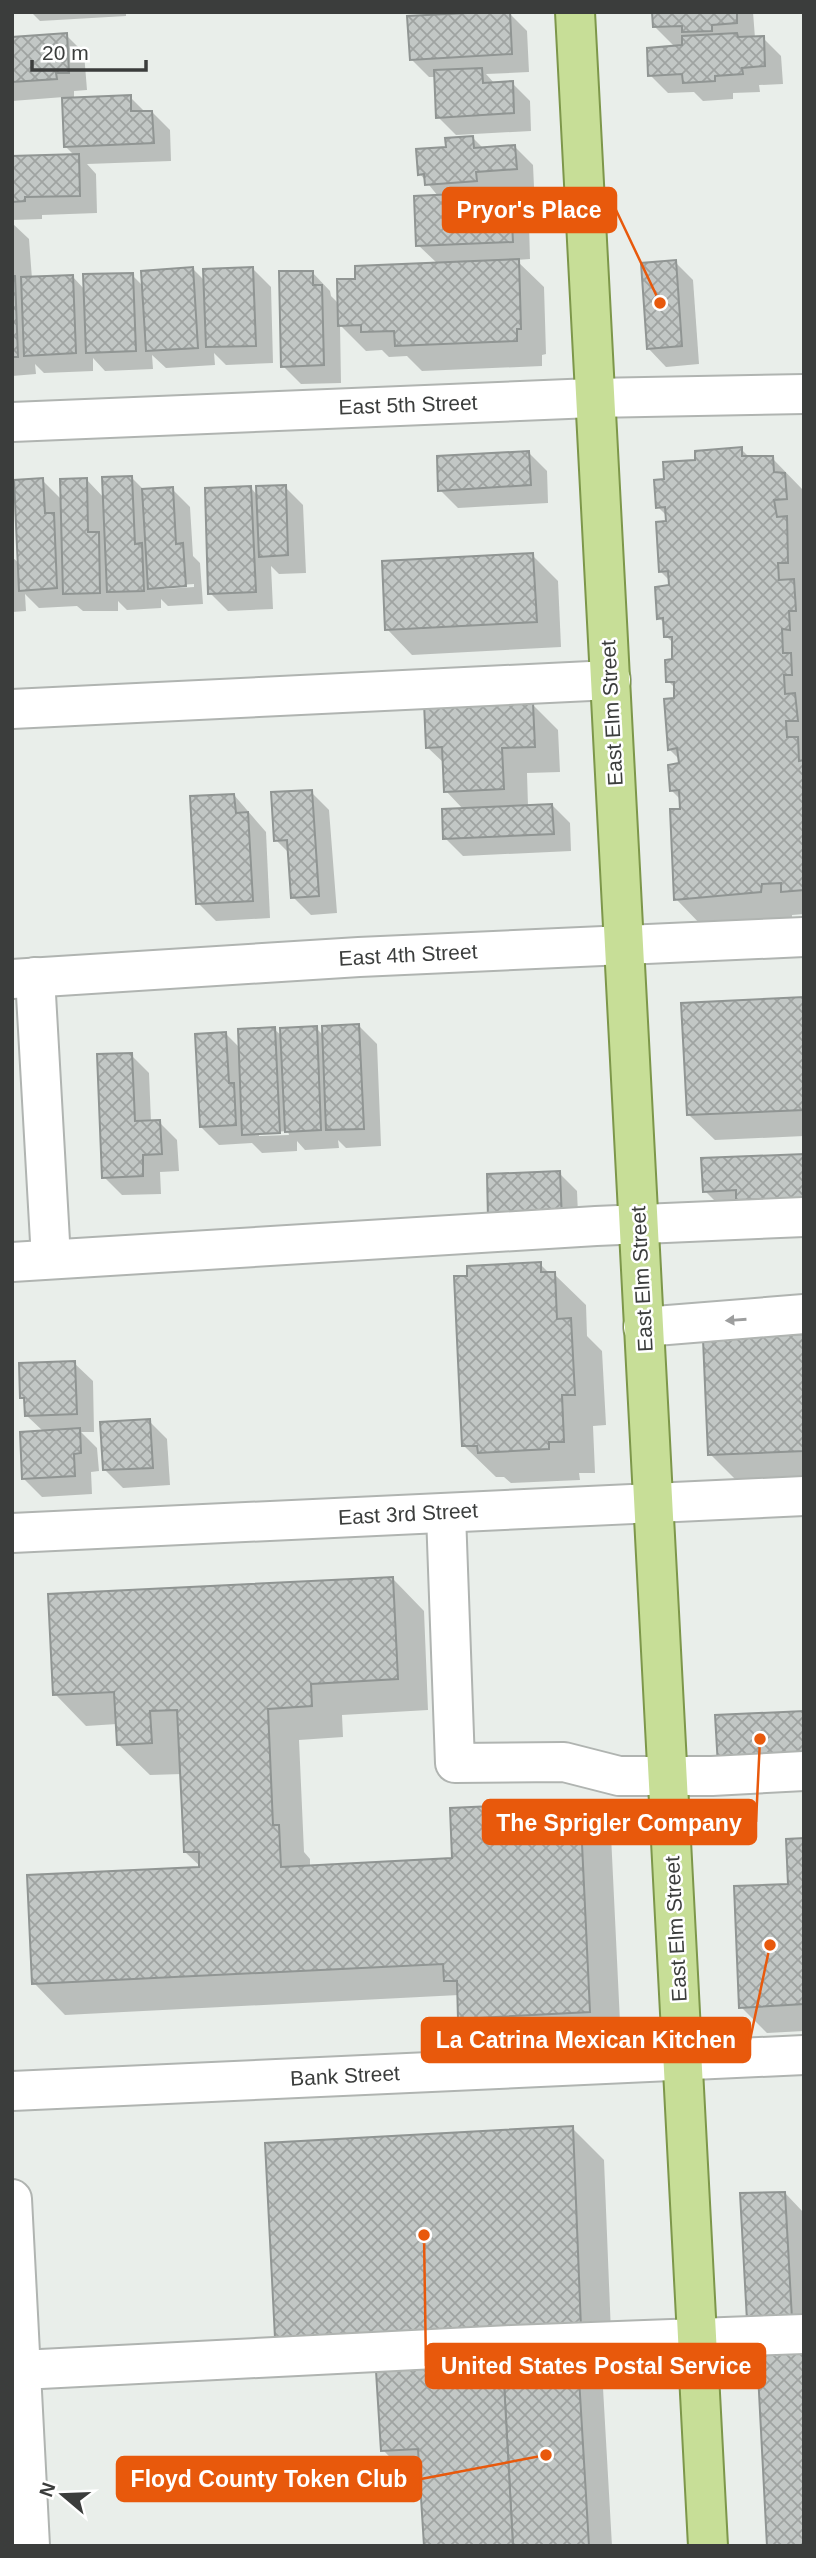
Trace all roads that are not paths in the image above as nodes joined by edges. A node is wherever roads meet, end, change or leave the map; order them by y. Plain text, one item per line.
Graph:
1 (575, 12) edge
2 (804, 394) edge
3 (596, 398) junction
4 (12, 422) edge
5 (611, 680) junction
6 (12, 709) edge
7 (804, 937) edge
8 (625, 944) junction
9 (24, 978) edge
10 (804, 1217) edge
11 (639, 1223) junction
12 (51, 1259) junction
13 (12, 1262) edge
14 (804, 1314) edge
15 (643, 1327) junction
16 (804, 1496) edge
17 (654, 1503) junction
18 (446, 1514) junction
19 (12, 1533) edge
20 (804, 1771) edge
21 (668, 1776) junction
22 (804, 2055) edge
23 (683, 2061) junction
24 (12, 2091) edge
25 (12, 2199) edge
26 (804, 2334) edge
27 (698, 2338) junction
28 (21, 2370) junction
29 (30, 2546) edge
30 (708, 2546) edge

1 - 3 main road, East Elm Street
2 - 3 street, East 5th Street
3 - 4 street, East 5th Street
3 - 5 main road, East Elm Street
5 - 6 street
5 - 8 main road, East Elm Street
7 - 8 street, East 4th Street
8 - 9 street, East 4th Street
8 - 11 main road, East Elm Street
9 - 12 street
10 - 11 street
11 - 12 street
11 - 15 main road, East Elm Street
12 - 13 street
14 -> 15 street
15 - 17 main road, East Elm Street
16 - 17 street, East 3rd Street
17 - 18 street, East 3rd Street
17 - 21 main road, East Elm Street
18 - 19 street, East 3rd Street
18 - 21 street
20 - 21 street
21 - 23 main road, East Elm Street
22 - 23 street, Bank Street
23 - 24 street, Bank Street
23 - 27 main road, East Elm Street
25 - 28 street
26 - 27 street
27 - 28 street
27 - 30 main road, East Elm Street
28 - 29 street

